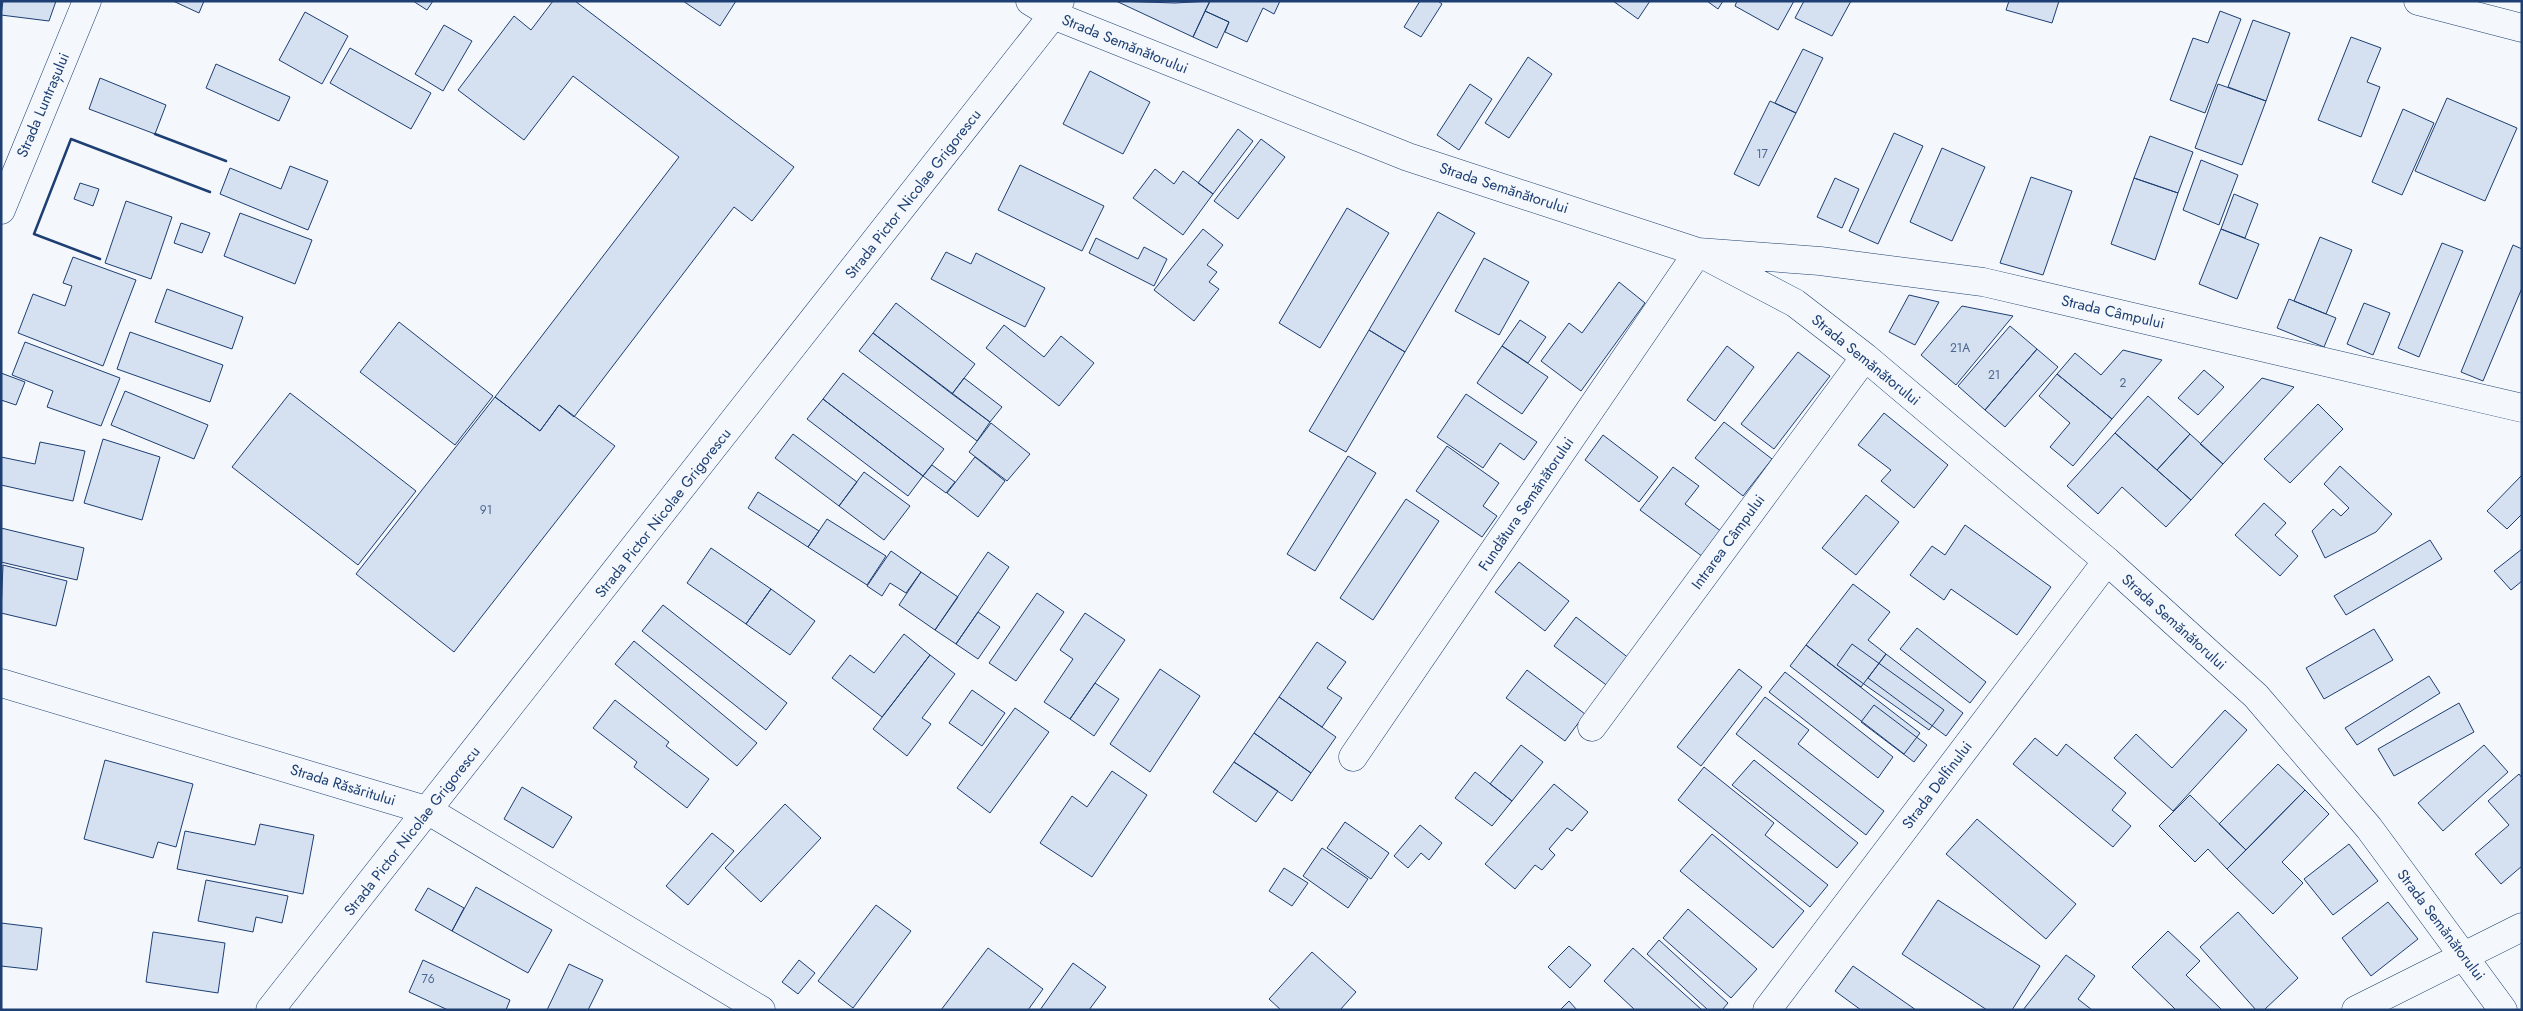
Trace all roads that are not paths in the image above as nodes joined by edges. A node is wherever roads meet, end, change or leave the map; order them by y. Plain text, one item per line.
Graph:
1 (87, 1) edge
2 (1030, 1) edge
3 (2418, 1) edge
4 (1057, 8) edge
5 (2522, 28) edge
6 (1, 210) edge
7 (1698, 252) junction
8 (1865, 357) junction
9 (2522, 408) edge
10 (2108, 561) junction
11 (1, 683) edge
12 (1592, 726) dead end
13 (1352, 756) dead end
14 (429, 811) junction
15 (2522, 927) edge
16 (2465, 956) junction
17 (270, 1010) edge
18 (761, 1010) edge
19 (1767, 1010) edge
20 (2356, 1010) edge
21 (2503, 1010) edge

1 - 6 street, Strada Luntrașului
2 - 4 street, Strada Semănătorului
3 - 5 street
4 - 7 street, Strada Semănătorului
4 - 14 street, Strada Pictor Nicolae Grigorescu
7 - 8 street, Strada Semănătorului
7 - 9 street, Strada Câmpului
7 - 13 street, Fundătura Semănătorului
8 - 10 street, Strada Semănătorului
8 - 12 street, Intrarea Câmpului
10 - 16 street, Strada Semănătorului
10 - 19 street, Strada Delfinului
11 - 14 street, Strada Răsăritului
14 - 17 street, Strada Pictor Nicolae Grigorescu
14 - 18 street, Strada Răsăritului
15 - 16 street
16 - 20 street
16 - 21 street, Strada Semănătorului

